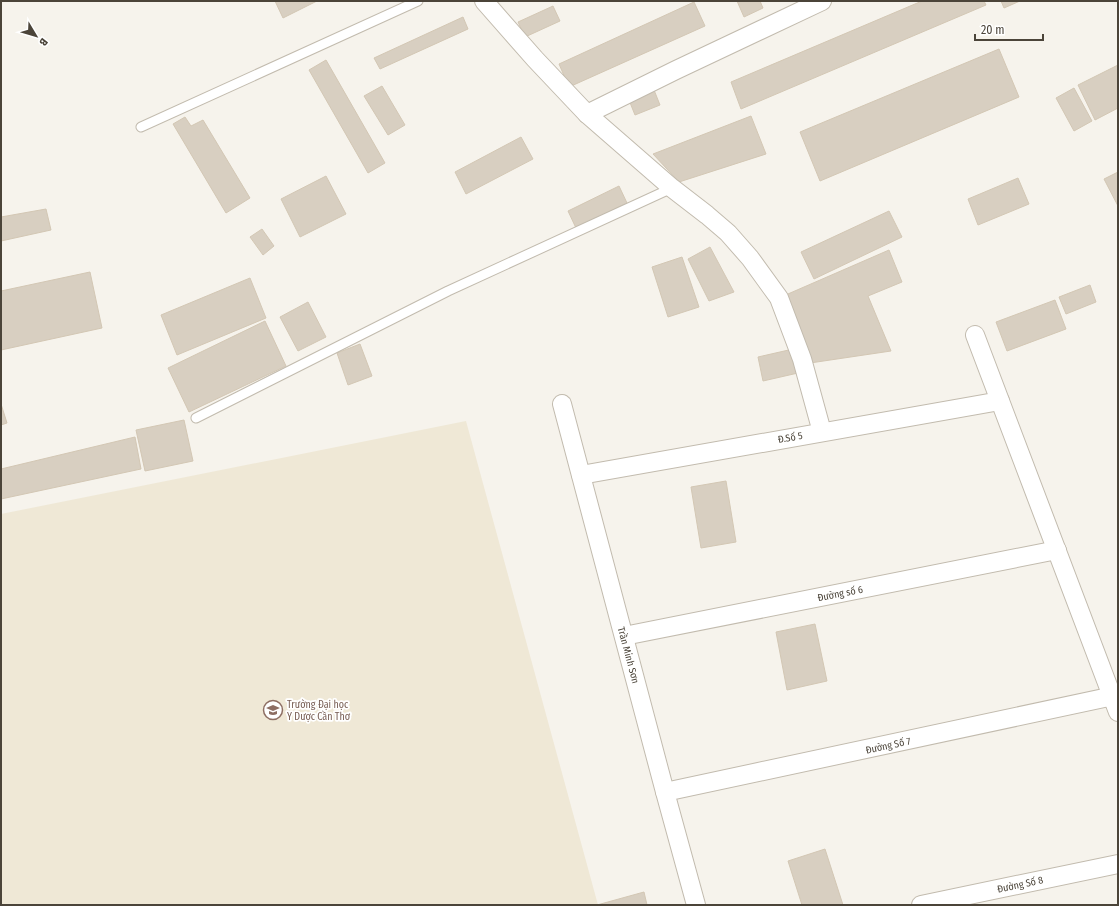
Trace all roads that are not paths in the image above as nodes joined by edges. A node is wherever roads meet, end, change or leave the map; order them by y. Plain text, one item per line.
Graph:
1 (418, 1) edge
2 (484, 1) edge
3 (822, 1) edge
4 (587, 114) junction
5 (141, 127) dead end
6 (672, 188) junction
7 (975, 335) dead end
8 (1000, 401) junction
9 (562, 404) dead end
10 (196, 418) dead end
11 (822, 432) junction
12 (581, 474) junction
13 (1057, 550) junction
14 (624, 636) junction
15 (1116, 702) edge
16 (664, 792) junction
17 (1118, 864) edge
18 (696, 905) edge
19 (921, 905) edge

1 - 5 lane
2 - 4 street
3 - 4 street
4 - 6 street
6 - 10 lane
6 - 11 street
7 - 8 street
8 - 11 street, Đ.Số 5
8 - 13 street
9 - 12 street, Trần Minh Sơn
11 - 12 street, Đ.Số 5
12 - 14 street, Trần Minh Sơn
13 - 14 street, Đường số 6
13 - 15 street
14 - 16 street, Trần Minh Sơn
15 - 16 street, Đường Số 7
16 - 18 street, Trần Minh Sơn
17 - 19 street, Đường Số 8

